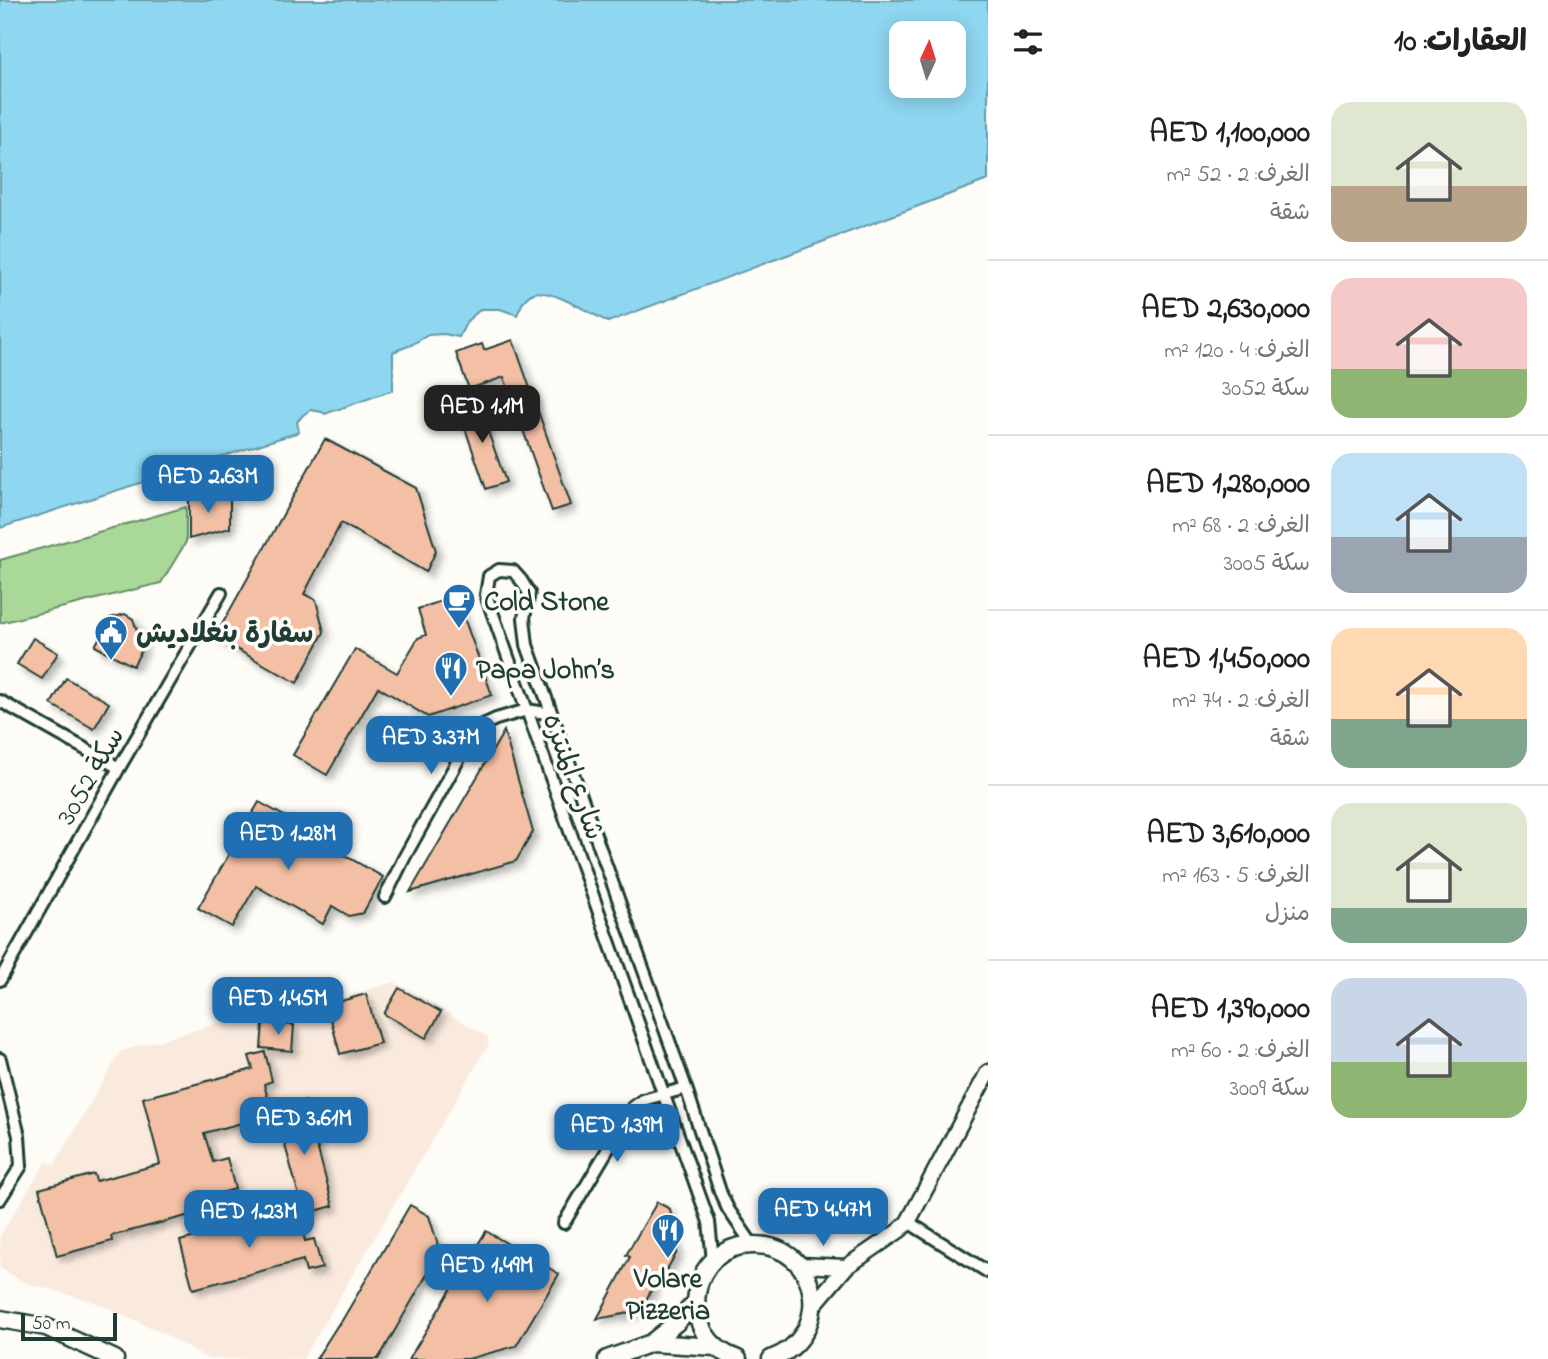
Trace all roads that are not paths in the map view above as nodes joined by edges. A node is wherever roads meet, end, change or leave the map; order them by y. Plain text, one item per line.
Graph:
1 (221, 593) dead end
2 (0, 701) edge
3 (527, 710) junction
4 (552, 714) junction
5 (571, 766) junction
6 (119, 768) junction
7 (550, 774) junction
8 (385, 897) dead end
9 (0, 980) edge
10 (0, 1059) edge
11 (988, 1072) edge
12 (686, 1088) junction
13 (663, 1094) junction
14 (0, 1199) edge
15 (564, 1223) dead end
16 (904, 1226) junction
17 (752, 1244) junction
18 (713, 1262) junction
19 (799, 1265) junction
20 (846, 1267) junction
21 (988, 1272) edge
22 (695, 1303) junction
23 (813, 1306) junction
24 (0, 1319) edge
25 (807, 1329) junction
26 (651, 1343) junction
27 (729, 1355) edge
28 (115, 1359) edge
29 (607, 1359) edge
30 (771, 1359) edge
31 (801, 1359) edge

1 - 6 street, سكة 3052
2 - 6 street
3 - 4 street
3 - 4 street, شارع المنتزه
3 - 7 street, شارع المنتزه
3 - 8 street
4 - 5 street, شارع المنتزه
5 - 7 street
5 - 12 street, شارع المنتزه
6 - 9 street, سكة 3052
7 - 13 street, شارع المنتزه
10 - 14 street
11 - 16 street
12 - 13 street
12 - 17 street, شارع المنتزه
13 - 15 street
13 - 18 street, شارع المنتزه
16 - 20 street
16 - 21 street
17 - 18 main road
17 - 19 main road
18 - 22 main road
19 - 20 street
19 - 23 main road
20 - 23 street
22 - 26 main road
22 - 27 main road
23 - 25 main road
24 - 28 main road
25 - 30 main road
25 - 31 main road
26 - 27 main road
26 - 29 main road

